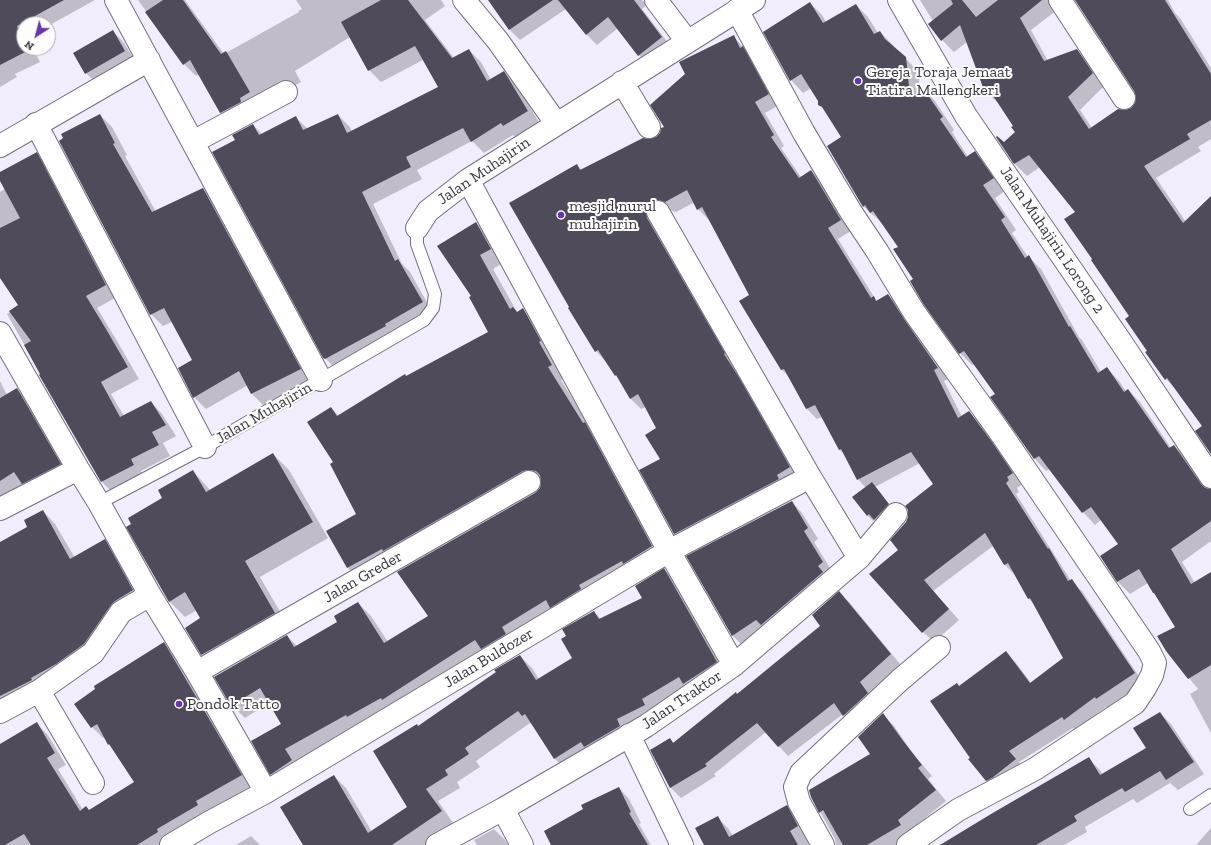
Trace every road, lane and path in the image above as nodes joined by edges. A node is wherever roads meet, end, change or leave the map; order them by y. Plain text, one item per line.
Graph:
1 (464, 0) edge
2 (656, 0) edge
3 (899, 0) edge
4 (1060, 0) edge
5 (123, 3) edge
6 (746, 5) edge
7 (687, 41) junction
8 (149, 60) junction
9 (622, 82) junction
10 (286, 92) dead end
11 (1124, 98) dead end
12 (556, 123) junction
13 (36, 124) junction
14 (649, 127) dead end
15 (193, 142) junction
16 (0, 146) edge
17 (468, 180) junction
18 (658, 212) dead end
19 (417, 228) joint
20 (0, 333) edge
21 (321, 380) junction
22 (205, 446) junction
23 (78, 469) junction
24 (810, 477) junction
25 (1211, 477) edge
26 (530, 482) dead end
27 (99, 503) junction
28 (0, 509) edge
29 (896, 514) dead end
30 (669, 551) junction
31 (859, 558) junction
32 (150, 595) junction
33 (939, 647) dead end
34 (734, 665) junction
35 (196, 672) junction
36 (39, 691) junction
37 (0, 712) edge
38 (629, 735) junction
39 (93, 783) dead end
40 (266, 792) junction
41 (1211, 796) edge
42 (503, 809) junction
43 (1190, 809) dead end
44 (171, 845) edge
45 (437, 845) edge
46 (522, 845) edge
47 (682, 845) edge
48 (823, 845) edge
49 (908, 845) edge

1 - 12 street
2 - 7 street
3 - 25 street, Jalan Muhajirin Lorong 2
4 - 11 street
5 - 8 street
6 - 7 street, Jalan Muhajirin
6 - 49 street
7 - 9 street, Jalan Muhajirin
8 - 13 street
8 - 15 street
9 - 12 street, Jalan Muhajirin
9 - 14 street
10 - 15 street
12 - 17 street, Jalan Muhajirin
13 - 16 street
13 - 22 street
15 - 21 street
17 - 19 street, Jalan Muhajirin
17 - 30 street
18 - 24 street
19 - 21 lane, Jalan Muhajirin
20 - 23 street
21 - 22 lane, Jalan Muhajirin
22 - 27 lane, Jalan Muhajirin
23 - 27 street
23 - 28 street
24 - 30 street, Jalan Buldozer
24 - 31 street
26 - 35 street, Jalan Greder
27 - 32 street
29 - 31 street, Jalan Traktor
30 - 34 street
30 - 40 street, Jalan Buldozer
31 - 34 street, Jalan Traktor
32 - 35 street
32 - 36 street
33 - 48 street
34 - 38 street, Jalan Traktor
35 - 40 street
36 - 37 street
36 - 39 street
38 - 42 street, Jalan Traktor
38 - 47 street
40 - 44 street, Jalan Buldozer
41 - 43 lane
42 - 45 street, Jalan Traktor
42 - 46 street

